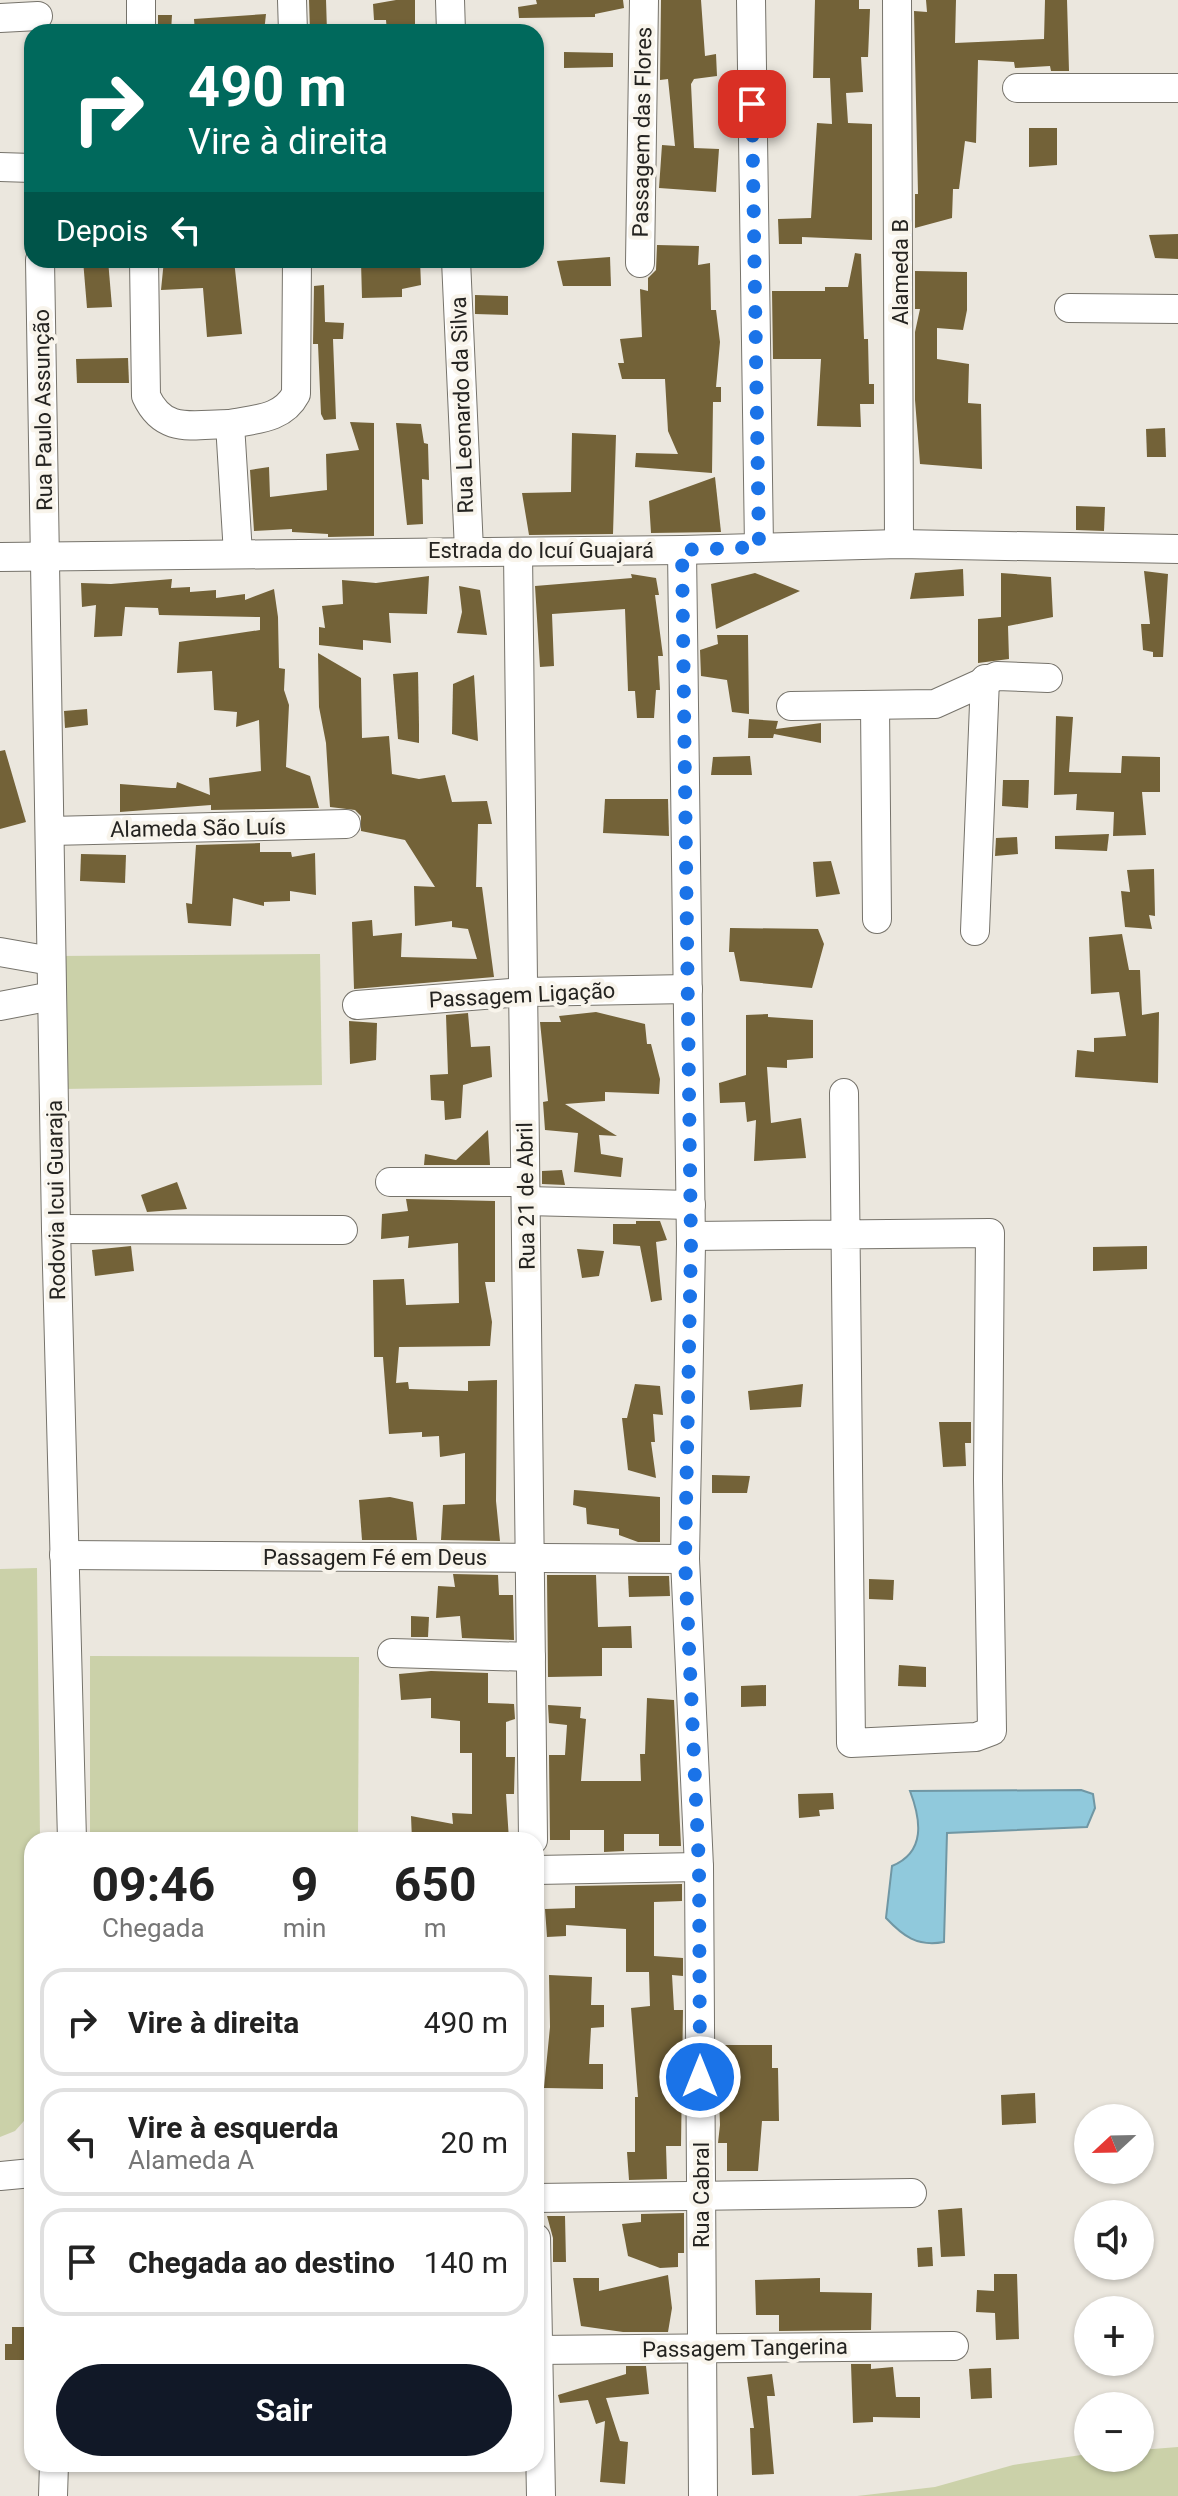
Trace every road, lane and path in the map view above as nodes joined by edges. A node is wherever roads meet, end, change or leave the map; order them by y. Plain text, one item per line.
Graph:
1 (141, 0) edge
2 (292, 0) edge
3 (450, 0) edge
4 (644, 0) edge
5 (751, 0) edge
6 (897, 0) edge
7 (38, 16) edge
8 (0, 18) edge
9 (141, 24) edge
10 (293, 24) edge
11 (451, 24) edge
12 (1017, 88) dead end
13 (1178, 88) edge
14 (0, 167) edge
15 (24, 168) edge
16 (640, 263) dead end
17 (40, 268) edge
18 (144, 268) edge
19 (297, 268) edge
20 (456, 268) edge
21 (1069, 308) dead end
22 (1178, 309) edge
23 (230, 424) junction
24 (899, 544) junction
25 (759, 547) junction
26 (1178, 549) edge
27 (469, 550) junction
28 (682, 550) junction
29 (518, 552) junction
30 (238, 554) junction
31 (0, 557) edge
32 (46, 559) junction
33 (1048, 678) dead end
34 (985, 679) junction
35 (791, 706) dead end
36 (875, 706) junction
37 (346, 824) dead end
38 (50, 831) junction
39 (877, 919) dead end
40 (975, 931) dead end
41 (0, 952) edge
42 (51, 961) junction
43 (688, 989) junction
44 (523, 992) junction
45 (52, 996) junction
46 (357, 1005) dead end
47 (0, 1006) edge
48 (844, 1093) dead end
49 (390, 1182) dead end
50 (526, 1192) junction
51 (691, 1205) junction
52 (56, 1229) junction
53 (343, 1230) dead end
54 (691, 1236) junction
55 (843, 1237) junction
56 (64, 1555) junction
57 (529, 1558) junction
58 (685, 1559) junction
59 (392, 1653) dead end
60 (531, 1657) junction
61 (72, 1832) edge
62 (533, 1832) edge
63 (699, 1867) junction
64 (544, 1870) edge
65 (24, 2174) edge
66 (0, 2176) edge
67 (912, 2193) dead end
68 (701, 2197) junction
69 (544, 2198) edge
70 (954, 2346) dead end
71 (702, 2349) junction
72 (544, 2350) edge
73 (54, 2472) edge
74 (540, 2472) edge
75 (53, 2496) edge
76 (541, 2496) edge
77 (703, 2496) edge

1 - 9 street
2 - 10 street
3 - 11 street
4 - 16 street, Passagem das Flores
5 - 25 street
6 - 24 street, Alameda B
7 - 8 street
12 - 13 street
14 - 15 street
17 - 32 street, Rua Paulo Assunção
18 - 23 street
19 - 23 street
20 - 27 street, Rua Leonardo da Silva
21 - 22 street
23 - 30 street
24 - 25 street, Estrada do Icuí Guajará
24 - 26 street, Estrada do Icuí Guajará
25 - 28 street, Estrada do Icuí Guajará
27 - 29 street, Estrada do Icuí Guajará
27 - 30 street, Estrada do Icuí Guajará
28 - 29 street, Estrada do Icuí Guajará
28 - 43 street, Rua Cabral
29 - 44 street, Rua 21 de Abril
30 - 32 street, Estrada do Icuí Guajará
31 - 32 street, Estrada do Icuí Guajará
32 - 38 street, Rodovia Icui Guaraja
33 - 34 street
34 - 36 street
34 - 40 street
35 - 36 street
36 - 39 street
37 - 38 street, Alameda São Luís
38 - 42 street, Rodovia Icui Guaraja
41 - 42 street
42 - 45 street, Rodovia Icui Guaraja
43 - 44 street, Passagem Ligação
43 - 51 street, Rua Cabral
44 - 46 street, Passagem Ligação
44 - 50 street, Rua 21 de Abril
45 - 47 street
45 - 52 street, Rodovia Icui Guaraja
48 - 55 street
49 - 50 street
50 - 51 street
50 - 57 street, Rua 21 de Abril
51 - 54 street, Rua Cabral
52 - 53 street
52 - 56 street, Rodovia Icui Guaraja
54 - 55 street
54 - 58 street, Rua Cabral
55 - 55 street
56 - 57 street, Passagem Fé em Deus
56 - 61 street, Rodovia Icui Guaraja
57 - 58 street, Passagem Fé em Deus
57 - 60 street, Rua 21 de Abril
58 - 63 street, Rua Cabral
59 - 60 street
60 - 62 street, Rua 21 de Abril
63 - 64 street
63 - 68 street, Rua Cabral
65 - 66 street
67 - 68 street
68 - 69 street
68 - 71 street, Rua Cabral
70 - 71 street, Passagem Tangerina
71 - 72 street, Passagem Tangerina
71 - 77 street, Rua Cabral
73 - 75 street
74 - 76 street

